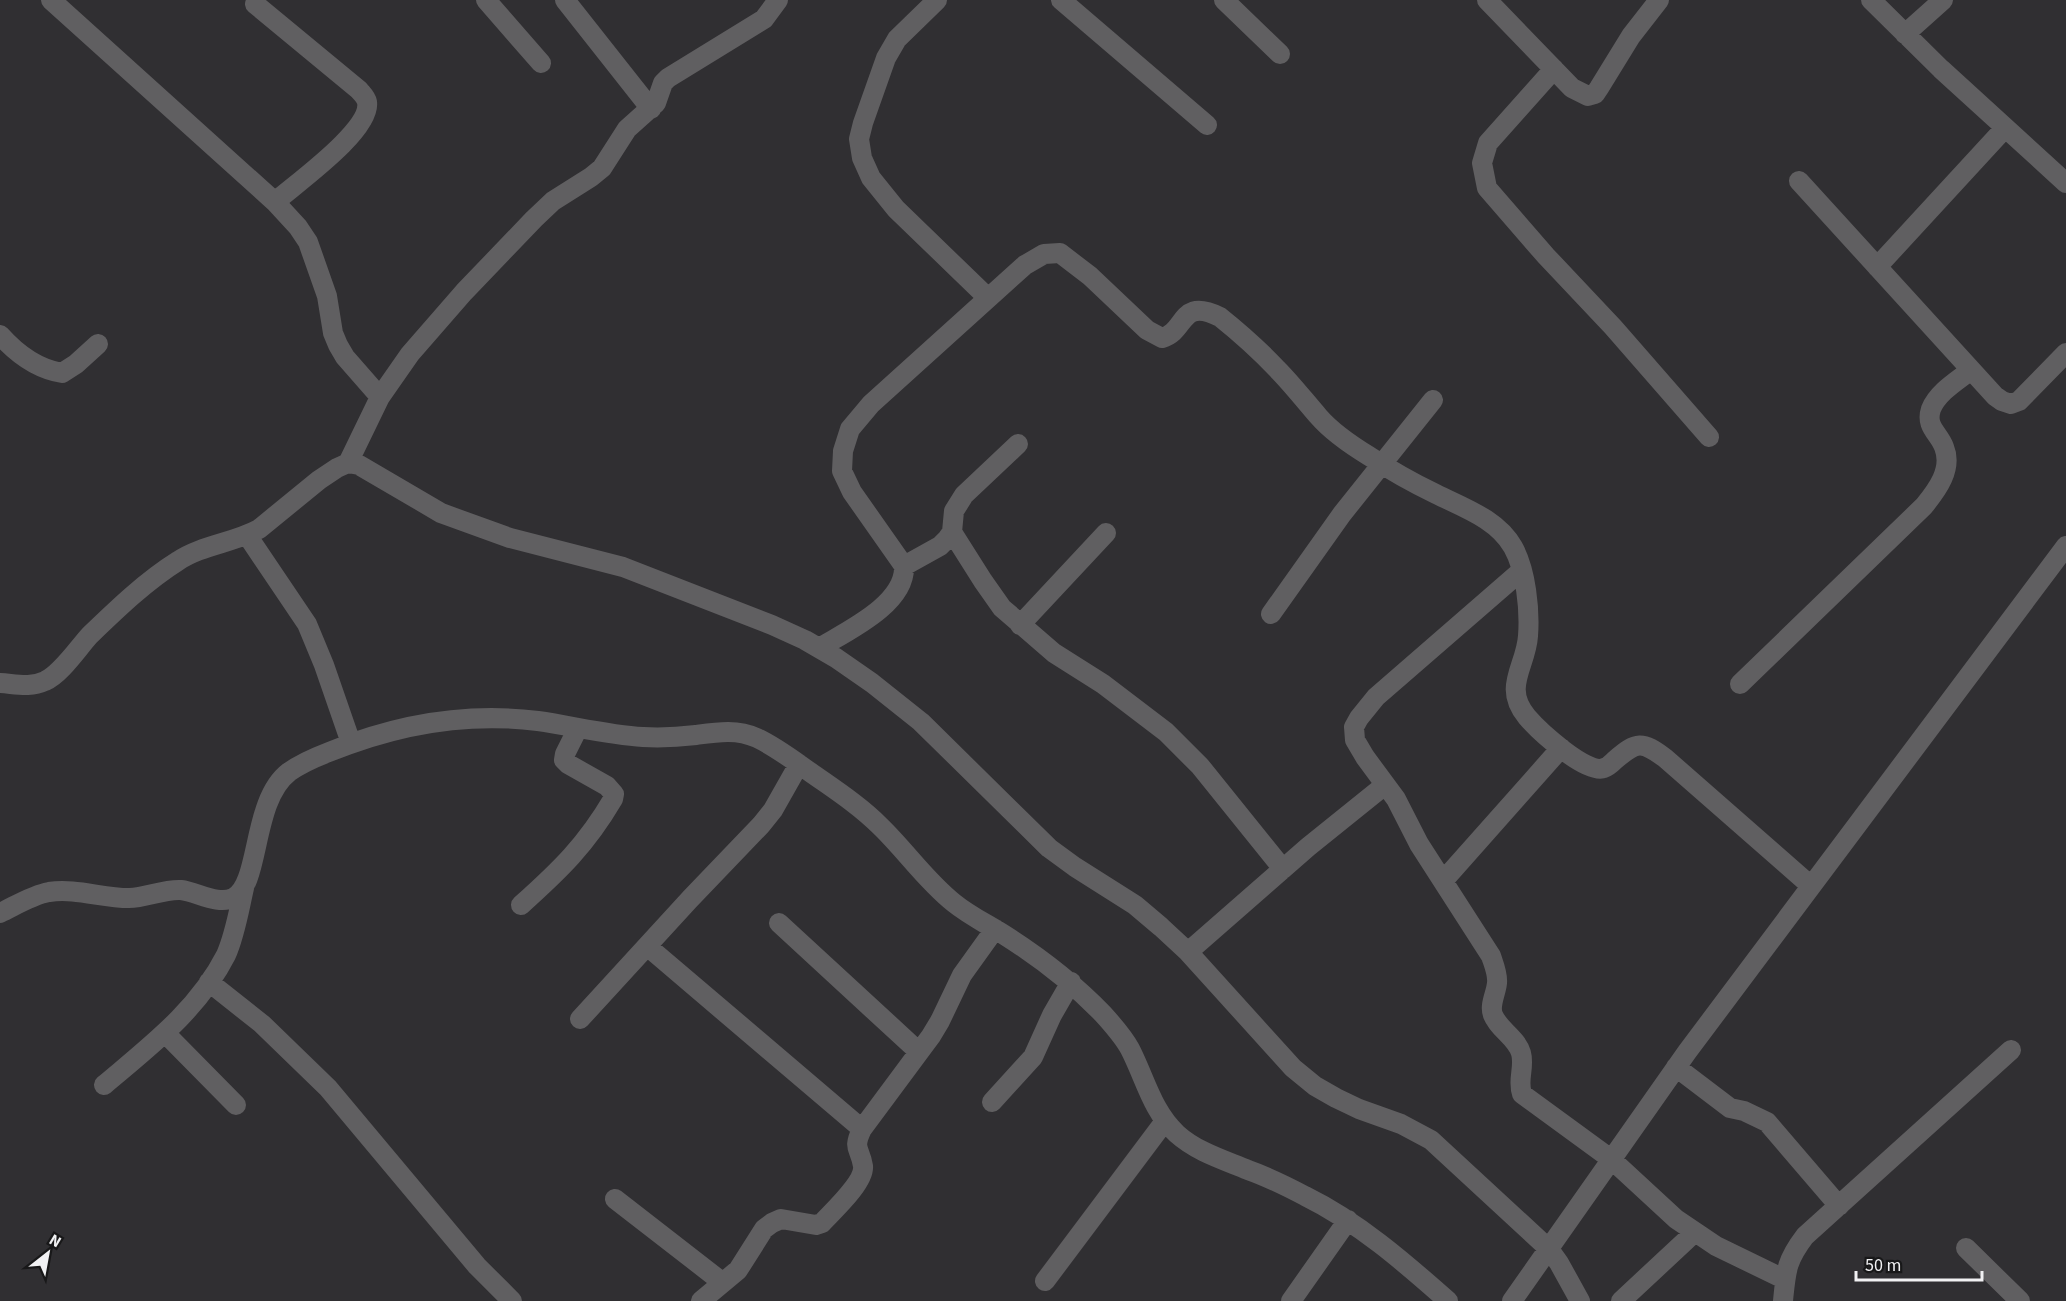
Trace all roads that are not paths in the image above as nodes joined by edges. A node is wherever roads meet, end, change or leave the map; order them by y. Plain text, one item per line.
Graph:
1 (51, 0) edge
2 (486, 0) edge
3 (565, 0) edge
4 (778, 0) edge
5 (937, 0) edge
6 (1061, 0) edge
7 (1224, 0) edge
8 (1487, 0) edge
9 (1659, 0) edge
10 (1871, 0) edge
11 (1943, 0) edge
12 (255, 4) dead end
13 (1905, 34) junction
14 (1280, 54) dead end
15 (541, 63) dead end
16 (1554, 69) junction
17 (651, 109) junction
18 (1207, 125) dead end
19 (2005, 128) junction
20 (1799, 181) dead end
21 (2066, 183) edge
22 (275, 201) junction
23 (1877, 267) junction
24 (987, 297) junction
25 (0, 335) edge
26 (98, 344) dead end
27 (2066, 353) edge
28 (1971, 370) junction
29 (380, 397) junction
30 (1433, 400) dead end
31 (1709, 437) dead end
32 (1018, 444) dead end
33 (348, 463) junction
34 (1381, 464) junction
35 (952, 531) junction
36 (1107, 532) dead end
37 (248, 535) junction
38 (2066, 546) edge
39 (904, 566) junction
40 (1521, 571) junction
41 (1271, 614) dead end
42 (1020, 624) junction
43 (819, 648) junction
44 (0, 683) edge
45 (1740, 684) dead end
46 (578, 728) junction
47 (351, 744) junction
48 (1561, 748) junction
49 (799, 764) junction
50 (1385, 784) junction
51 (1283, 869) junction
52 (1443, 881) junction
53 (1811, 886) junction
54 (244, 888) junction
55 (521, 905) dead end
56 (0, 913) edge
57 (779, 923) dead end
58 (995, 929) junction
59 (647, 946) junction
60 (1188, 952) junction
61 (209, 982) junction
62 (1071, 982) junction
63 (580, 1019) dead end
64 (165, 1033) junction
65 (2011, 1050) dead end
66 (919, 1052) junction
67 (1676, 1067) junction
68 (104, 1085) dead end
69 (992, 1102) dead end
70 (236, 1105) dead end
71 (1165, 1121) junction
72 (862, 1129) junction
73 (1611, 1159) junction
74 (615, 1199) dead end
75 (1839, 1206) junction
76 (1348, 1220) junction
77 (1695, 1232) junction
78 (1966, 1248) dead end
79 (1549, 1249) junction
80 (1784, 1279) junction
81 (1045, 1281) dead end
82 (722, 1282) junction
83 (512, 1301) edge
84 (701, 1301) edge
85 (1291, 1301) edge
86 (1448, 1301) edge
87 (1512, 1301) edge
88 (1580, 1301) edge
89 (1621, 1301) edge
90 (1783, 1301) edge
91 (2020, 1301) edge

1 - 22 street
2 - 15 street
3 - 17 street
4 - 17 street
5 - 24 street
6 - 18 street
7 - 14 street
8 - 16 street
9 - 16 street
10 - 13 street
11 - 13 street
12 - 22 street
13 - 19 street
16 - 31 street
17 - 29 street
19 - 21 street
19 - 23 street
20 - 23 street
22 - 29 street
23 - 28 street
24 - 34 street
24 - 39 street
25 - 26 street
27 - 28 street
28 - 45 street
29 - 33 street
30 - 34 street
32 - 35 street
33 - 37 street
33 - 43 street
34 - 40 street
34 - 41 street
35 - 39 street
35 - 42 street
36 - 42 street
37 - 44 street
37 - 47 street
38 - 53 street
39 - 43 street
40 - 48 street
40 - 50 street
42 - 51 street
43 - 60 street
46 - 47 street
46 - 49 street
46 - 55 street
47 - 54 street
48 - 52 street
48 - 53 street
49 - 58 street
49 - 59 street
50 - 51 street
50 - 52 street
51 - 60 street
52 - 73 street
53 - 67 street
54 - 56 street
54 - 61 street
57 - 66 street
58 - 62 street
58 - 66 street
59 - 63 street
59 - 72 street
60 - 79 street
61 - 64 street
61 - 83 street
62 - 69 street
62 - 71 street
64 - 68 street
64 - 70 street
65 - 75 street
66 - 72 street
67 - 73 street
67 - 75 street
71 - 76 street
71 - 81 street
72 - 82 street
73 - 77 street
73 - 79 street
74 - 82 street
75 - 80 street
76 - 85 street
76 - 86 street
77 - 80 street
77 - 89 street
78 - 91 street
79 - 87 street
79 - 88 street
80 - 90 street
82 - 84 street

